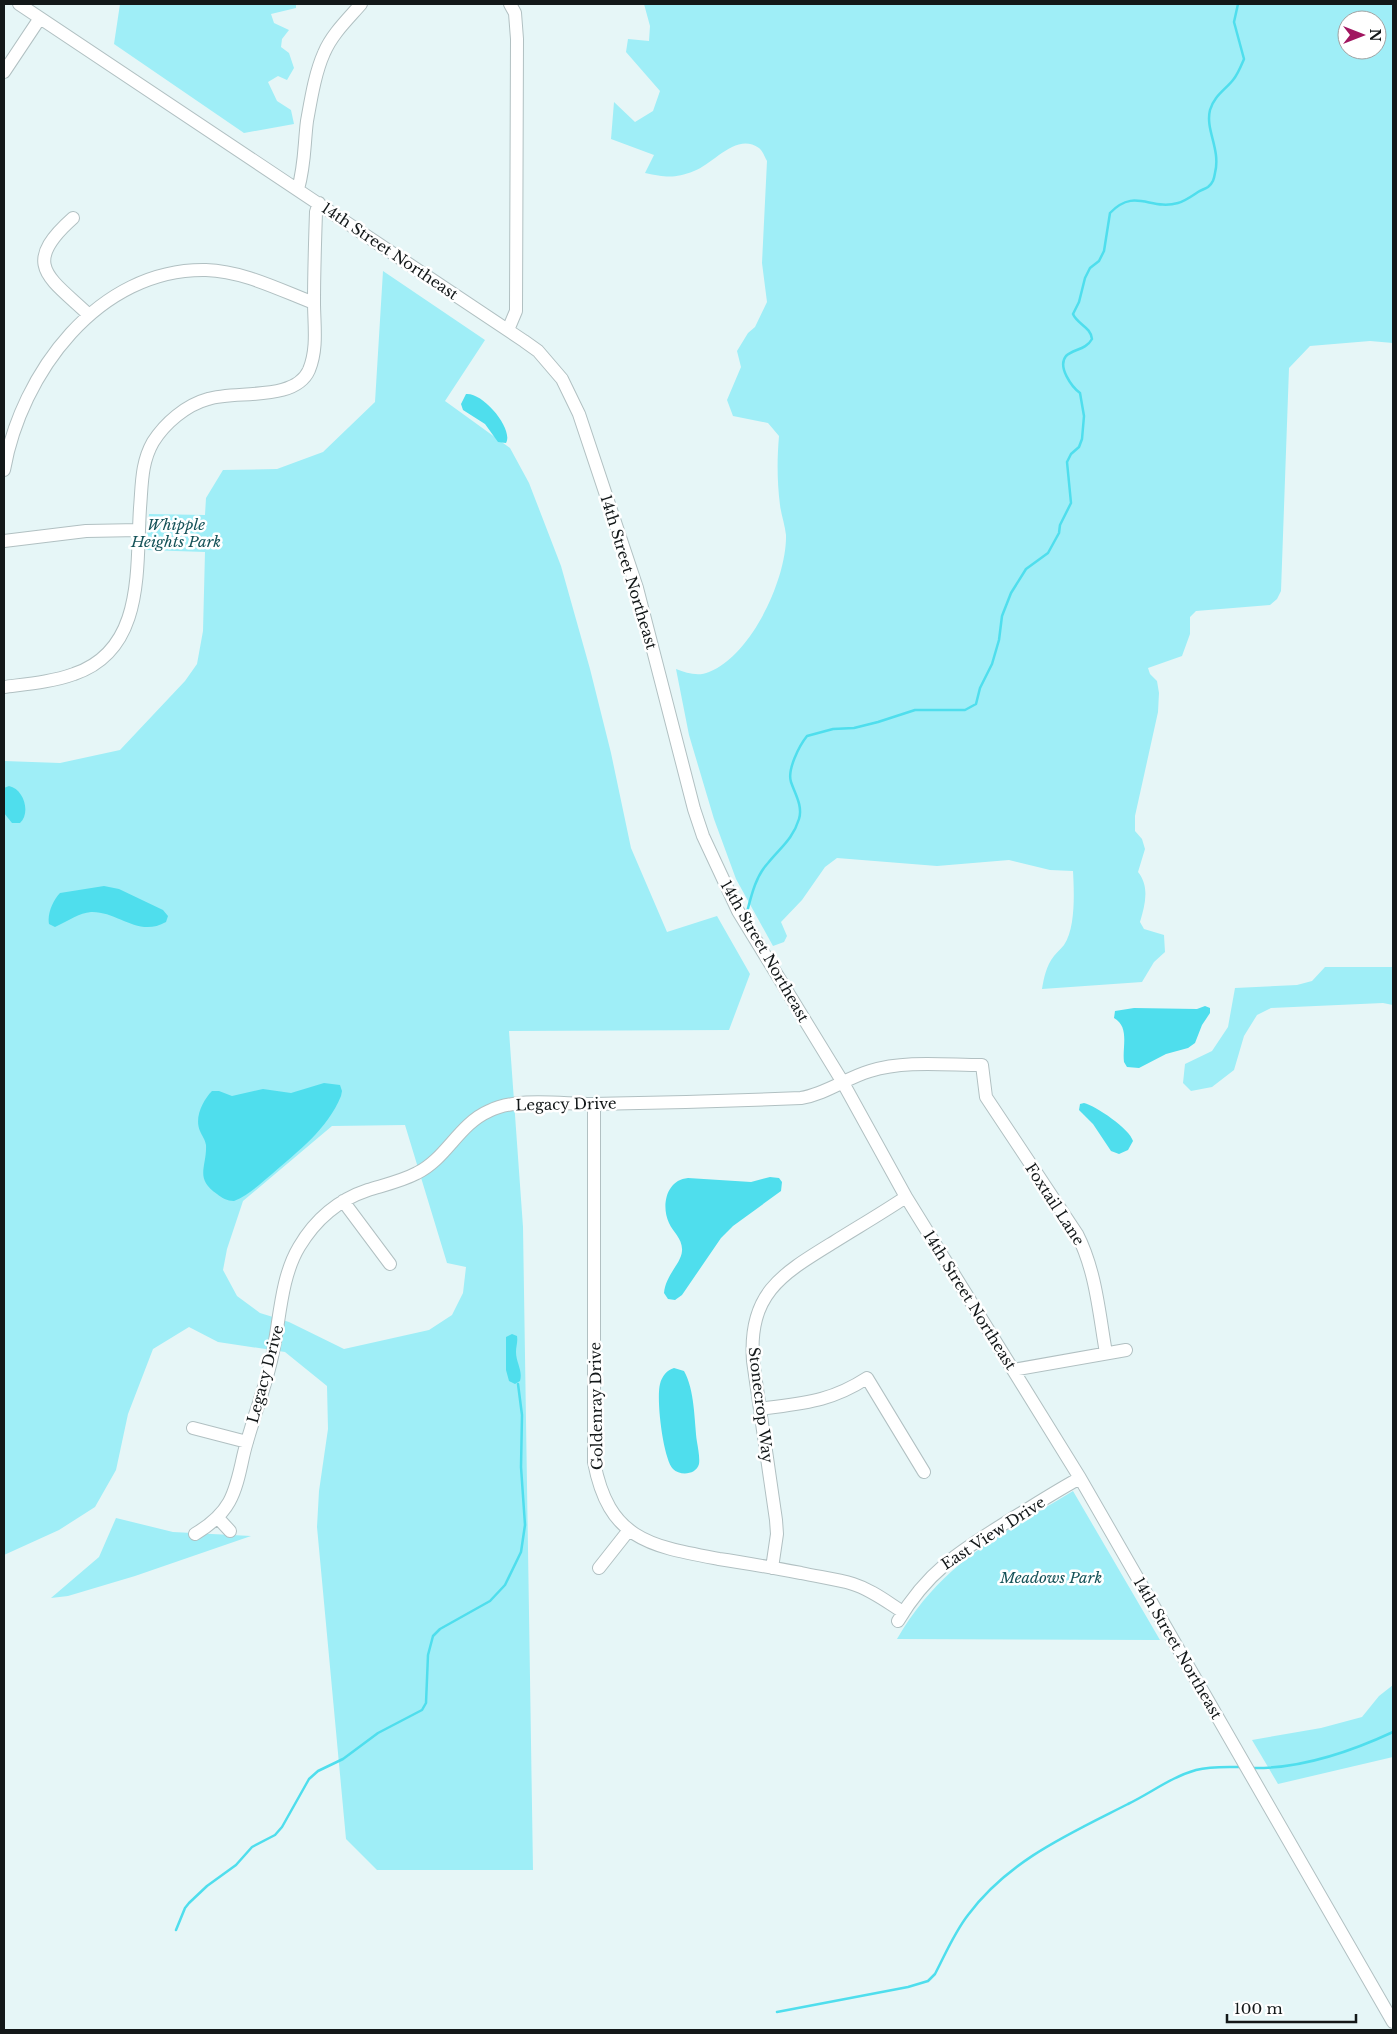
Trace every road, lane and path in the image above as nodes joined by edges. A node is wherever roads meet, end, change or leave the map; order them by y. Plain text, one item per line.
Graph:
1 (19, 4) edge
2 (348, 4) edge
3 (361, 4) edge
4 (510, 4) edge
5 (349, 17) junction
6 (40, 18) junction
7 (4, 72) edge
8 (298, 189) junction
9 (319, 203) junction
10 (73, 218) dead end
11 (314, 303) junction
12 (89, 315) junction
13 (508, 330) junction
14 (4, 470) edge
15 (139, 530) junction
16 (4, 536) edge
17 (4, 541) edge
18 (4, 687) edge
19 (982, 1065) joint
20 (842, 1081) junction
21 (594, 1104) junction
22 (906, 1198) junction
23 (343, 1201) junction
24 (390, 1264) dead end
25 (1126, 1350) dead end
26 (1106, 1354) junction
27 (1013, 1370) junction
28 (760, 1409) junction
29 (193, 1428) dead end
30 (247, 1442) junction
31 (924, 1472) dead end
32 (1080, 1478) junction
33 (218, 1518) junction
34 (629, 1530) junction
35 (230, 1531) dead end
36 (195, 1534) dead end
37 (599, 1568) dead end
38 (772, 1568) junction
39 (900, 1616) joint
40 (1393, 2022) edge

1 - 6 street, 14th Street Northeast
2 - 5 street
3 - 5 street
4 - 13 street
5 - 8 street
6 - 7 street
6 - 8 street, 14th Street Northeast
8 - 9 street, 14th Street Northeast
9 - 11 street
9 - 13 street, 14th Street Northeast
10 - 12 street
11 - 12 street
11 - 15 street
12 - 14 street
13 - 20 street, 14th Street Northeast
15 - 17 street
15 - 18 street
16 - 17 street
19 - 20 street, Legacy Drive
19 - 26 street, Foxtail Lane
20 - 21 street, Legacy Drive
20 - 22 street, 14th Street Northeast
21 - 23 street, Legacy Drive
21 - 34 street, Goldenray Drive
22 - 27 street, 14th Street Northeast
22 - 28 street, Stonecrop Way
23 - 24 street
23 - 30 street, Legacy Drive
25 - 26 street
26 - 27 street
27 - 32 street, 14th Street Northeast
28 - 31 street
28 - 38 street, Stonecrop Way
29 - 30 street
30 - 33 street, Legacy Drive
32 - 39 street, East View Drive
32 - 40 street, 14th Street Northeast
33 - 35 street
33 - 36 street, Legacy Drive
34 - 37 street
34 - 38 street, Goldenray Drive
38 - 39 street, Goldenray Drive

